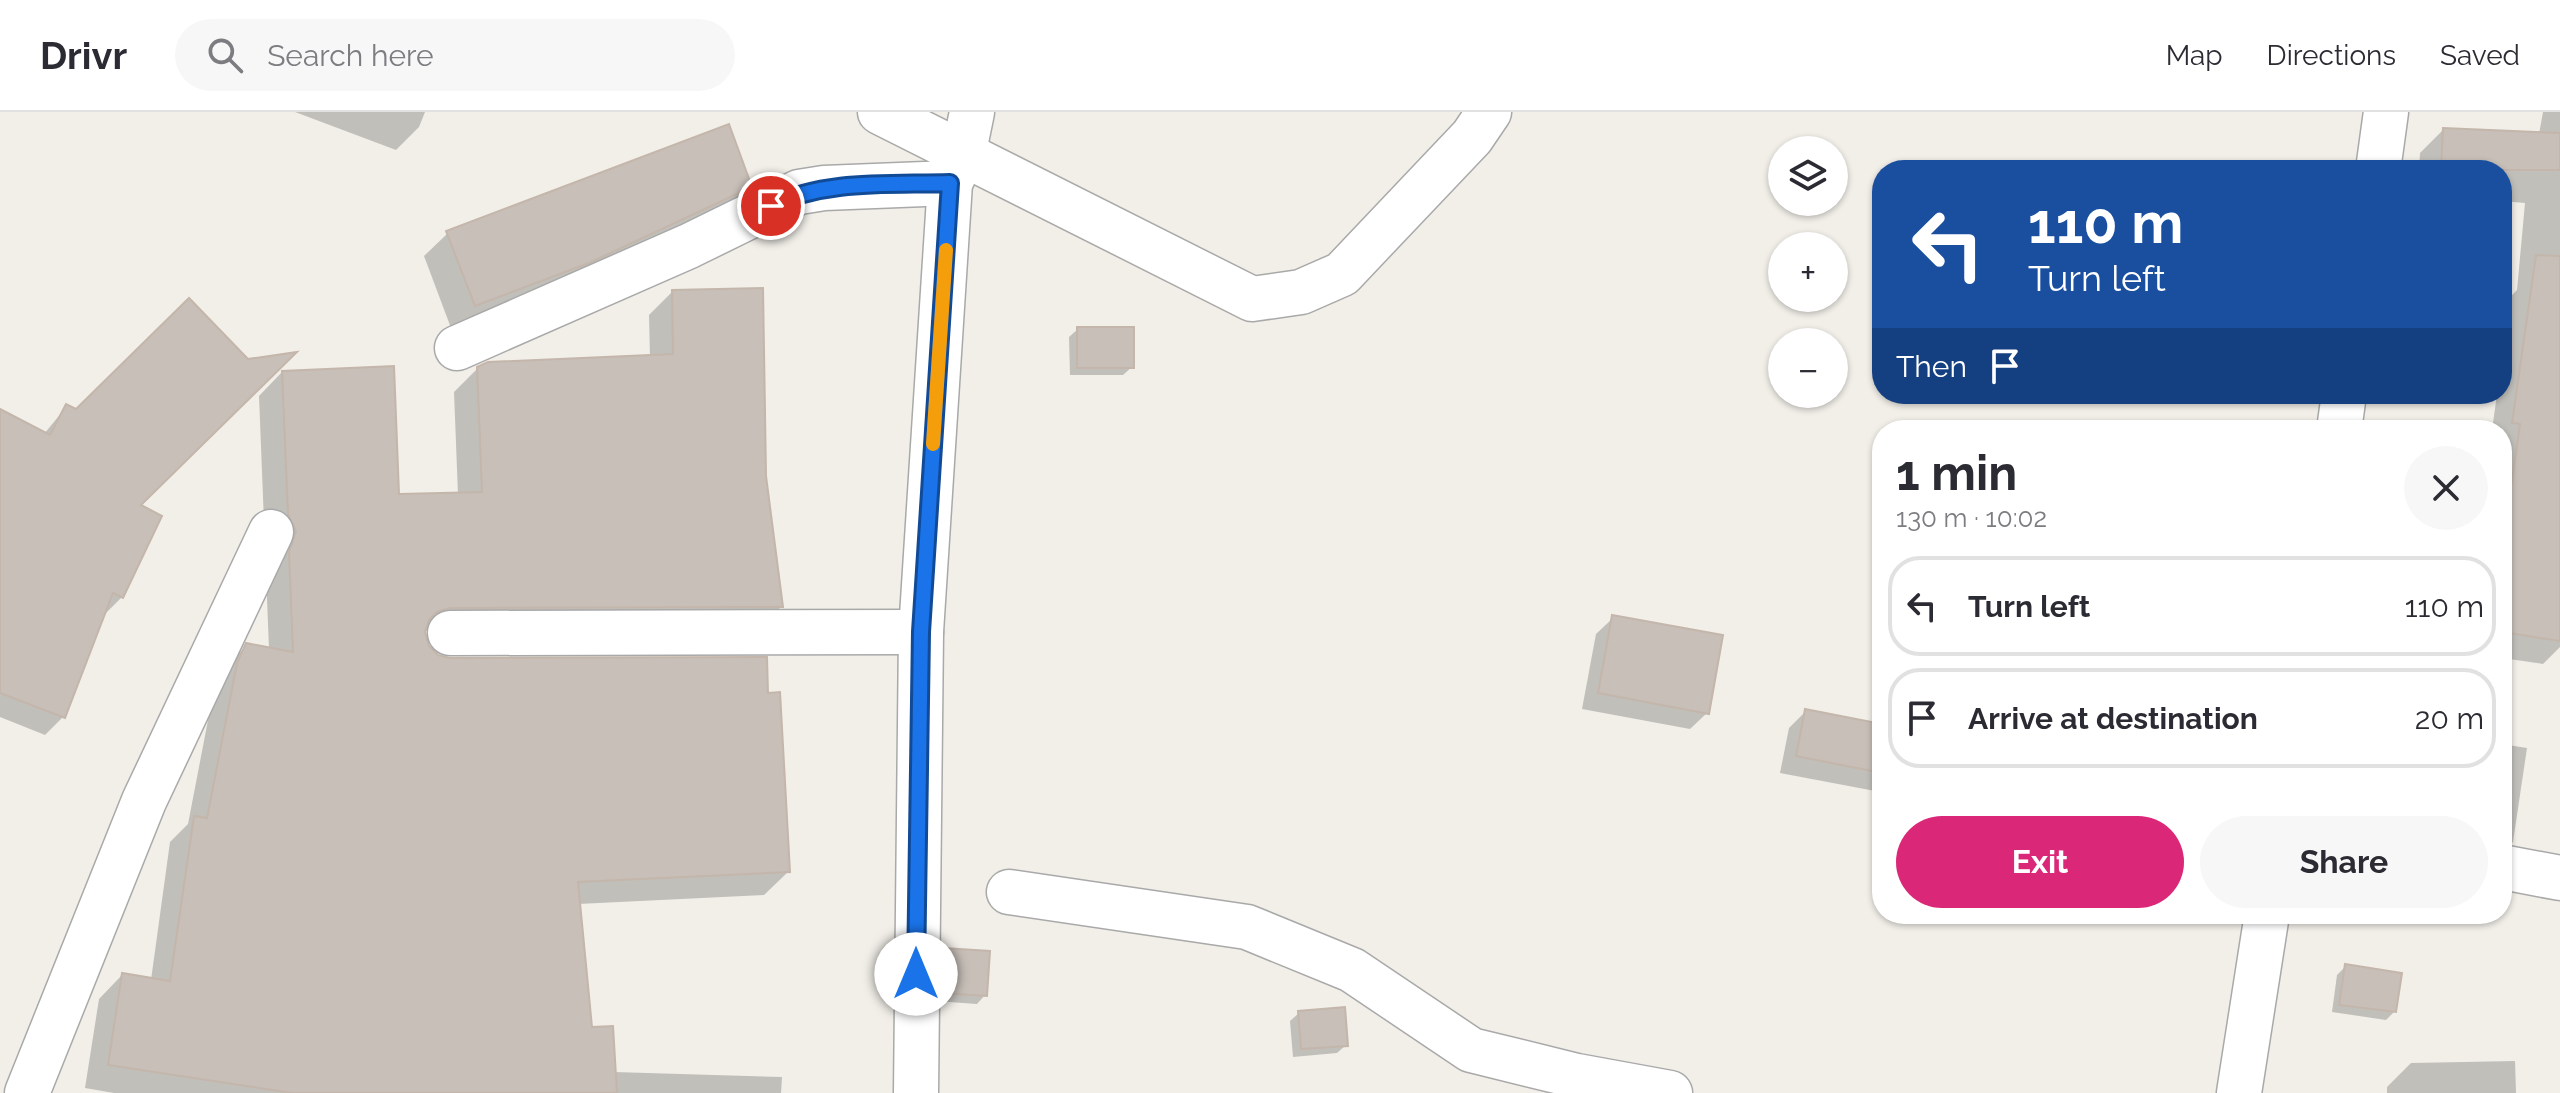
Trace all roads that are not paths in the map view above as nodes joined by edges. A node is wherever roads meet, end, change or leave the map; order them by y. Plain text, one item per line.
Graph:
1 (880, 112) edge
2 (972, 112) edge
3 (1489, 112) edge
4 (2386, 112) edge
5 (2379, 160) edge
6 (957, 169) junction
7 (457, 348) dead end
8 (271, 532) dead end
9 (921, 632) junction
10 (450, 633) dead end
11 (2512, 869) edge
12 (2560, 878) edge
13 (1009, 892) dead end
14 (2265, 924) edge
15 (1570, 1085) edge
16 (27, 1093) edge
17 (916, 1093) edge
18 (1670, 1093) edge
19 (2239, 1093) edge

1 - 6 street
2 - 6 street
3 - 6 street
4 - 5 street
6 - 7 street
6 - 9 street
8 - 16 street
9 - 10 street
9 - 17 street
11 - 12 street
13 - 15 street
14 - 19 street
15 - 18 street

